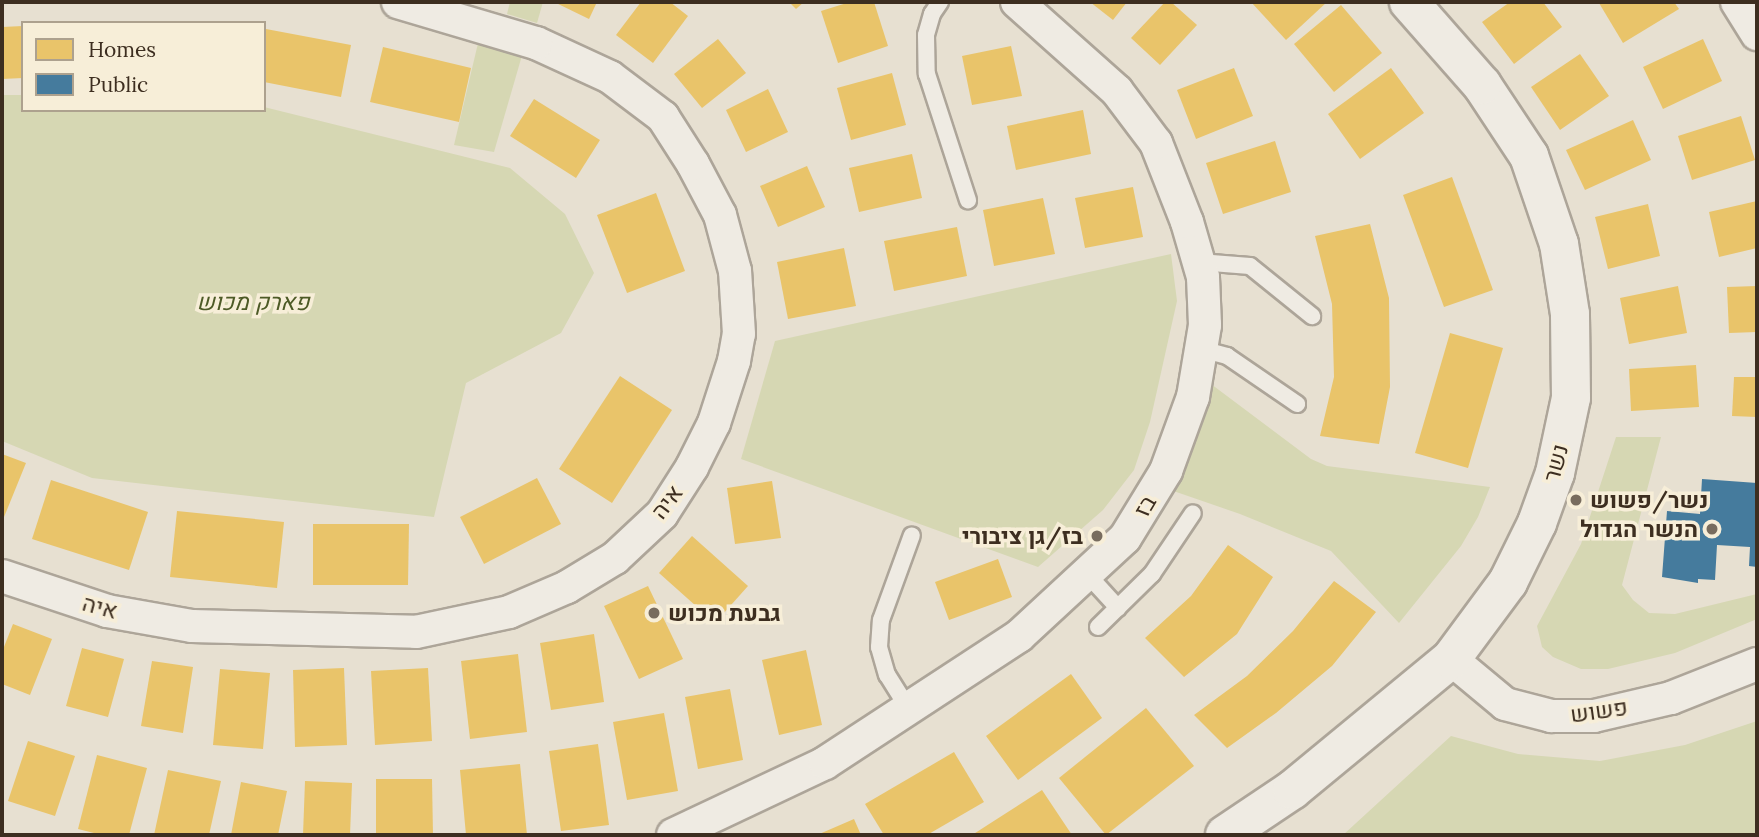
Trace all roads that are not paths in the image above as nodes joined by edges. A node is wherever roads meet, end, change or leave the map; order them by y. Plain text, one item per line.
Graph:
1 (398, 2) edge
2 (940, 2) edge
3 (1017, 2) edge
4 (1409, 2) edge
5 (1737, 2) edge
6 (1757, 34) edge
7 (968, 200) dead end
8 (1199, 262) junction
9 (1312, 316) dead end
10 (1201, 349) junction
11 (1297, 404) dead end
12 (1193, 513) dead end
13 (912, 534) dead end
14 (1087, 574) junction
15 (2, 576) edge
16 (1118, 608) junction
17 (1098, 627) dead end
18 (1451, 659) junction
19 (1757, 664) edge
20 (908, 708) junction
21 (673, 835) edge
22 (1226, 835) edge

1 - 15 street, איה
2 - 7 lane
3 - 8 street, בז
4 - 18 street, נשר
5 - 6 street
8 - 9 lane
8 - 10 street, בז
10 - 11 lane
10 - 14 street, בז
12 - 16 lane
13 - 20 lane
14 - 16 lane
14 - 20 street, בז
16 - 17 lane
18 - 19 street, פשוש
18 - 22 street, נשר
20 - 21 street, בז

